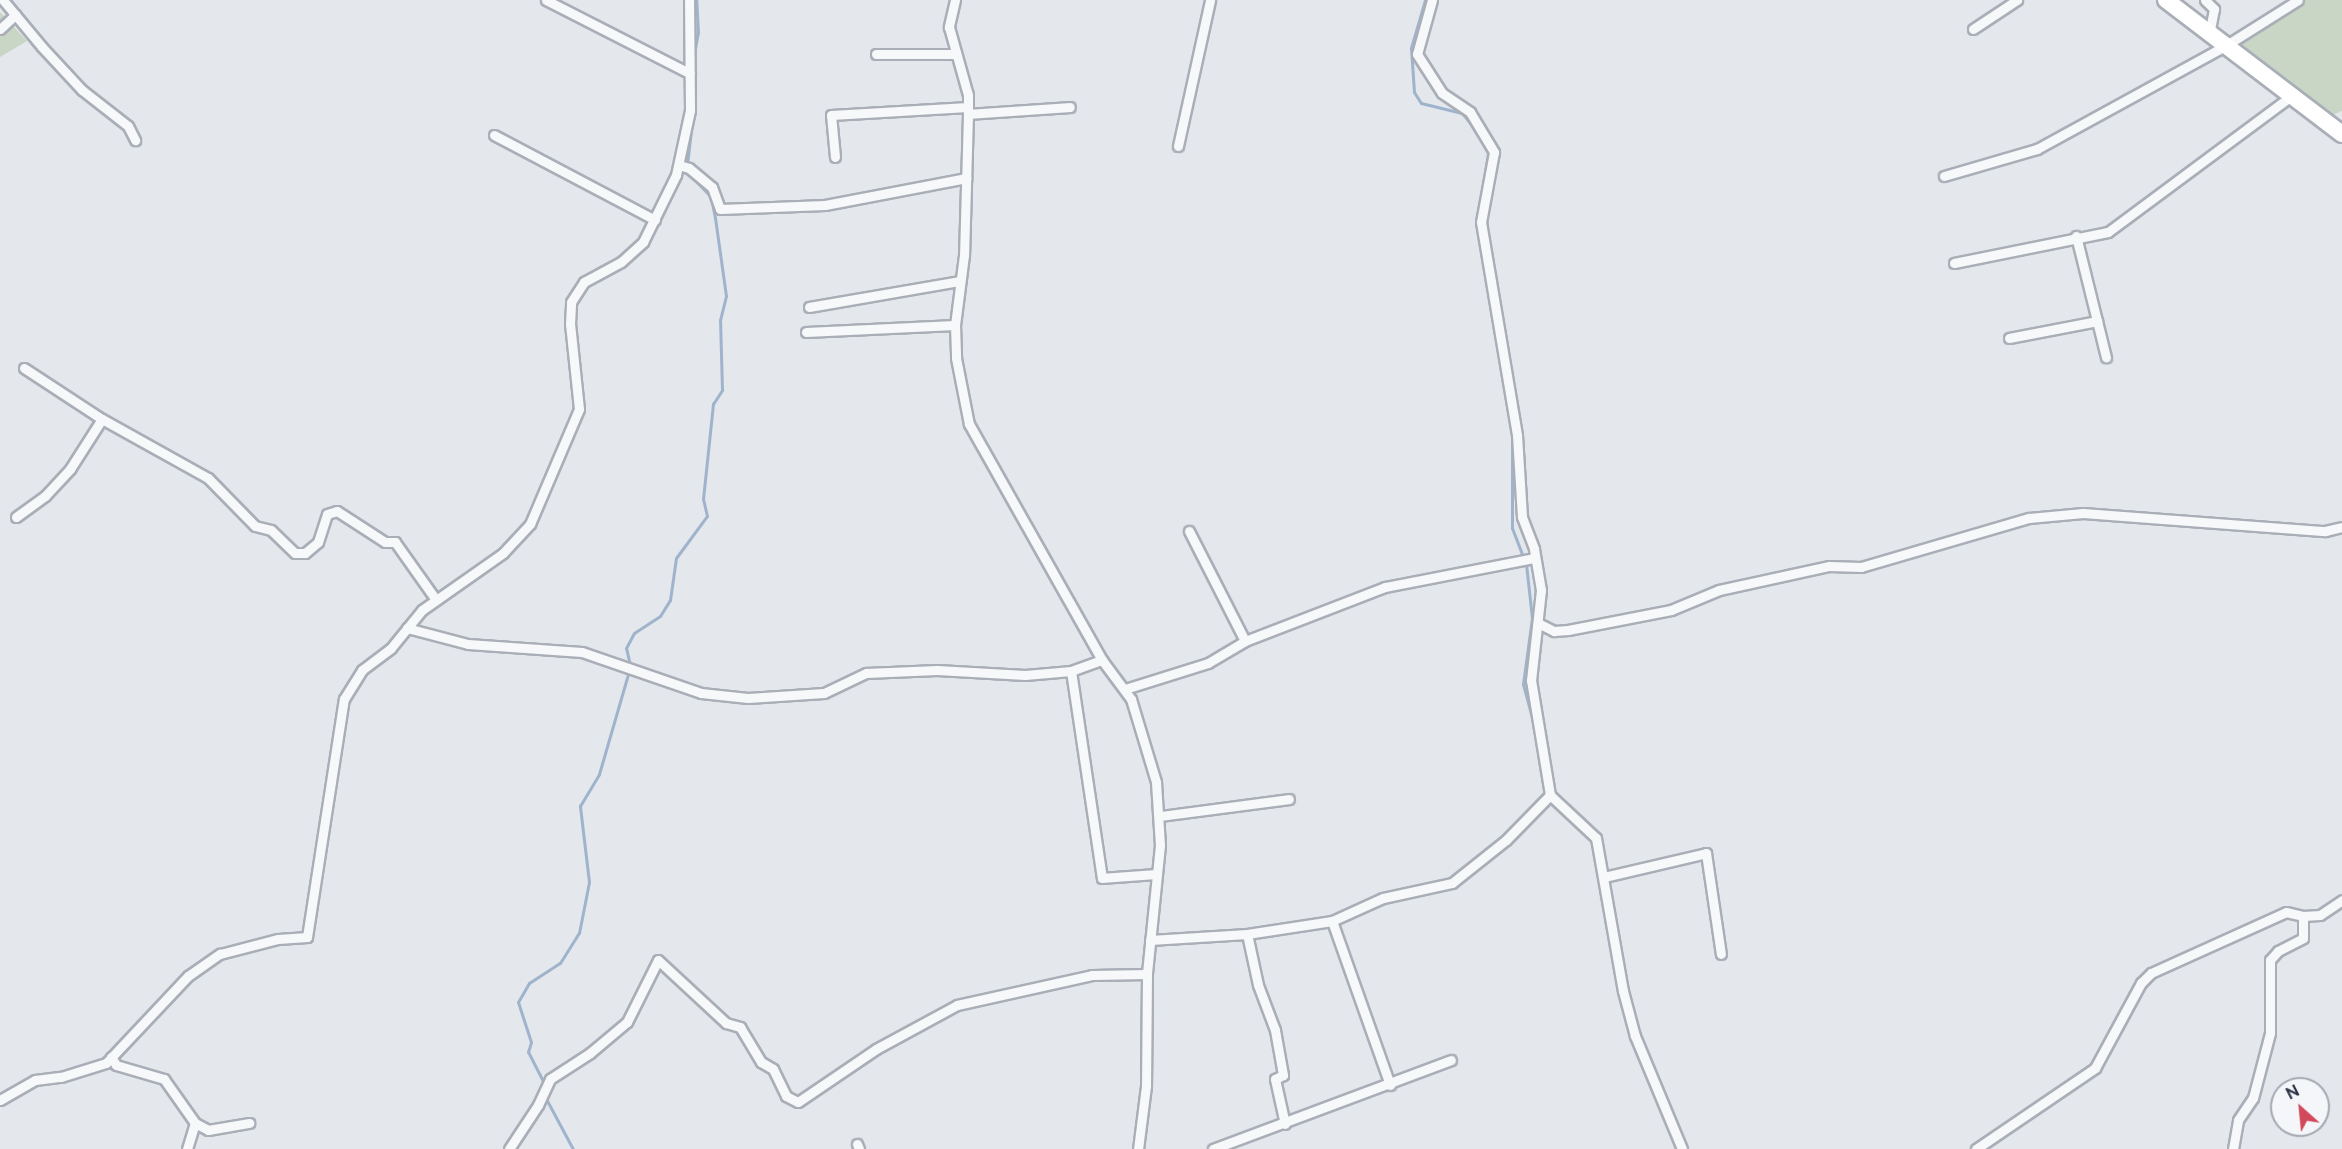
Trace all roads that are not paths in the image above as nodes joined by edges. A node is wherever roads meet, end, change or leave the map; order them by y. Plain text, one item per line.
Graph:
1 (3, 0) edge
2 (546, 0) edge
3 (689, 0) edge
4 (955, 0) edge
5 (1210, 0) edge
6 (1432, 0) edge
7 (2017, 0) edge
8 (2166, 0) edge
9 (2205, 0) edge
10 (2298, 0) edge
11 (15, 15) junction
12 (0, 29) edge
13 (1973, 29) dead end
14 (2209, 33) junction
15 (2225, 46) junction
16 (876, 54) dead end
17 (954, 54) junction
18 (689, 73) junction
19 (2291, 96) junction
20 (1070, 107) dead end
21 (968, 110) junction
22 (2342, 134) edge
23 (494, 135) dead end
24 (135, 140) dead end
25 (1178, 146) dead end
26 (835, 157) dead end
27 (679, 165) junction
28 (1944, 176) dead end
29 (966, 178) junction
30 (654, 220) junction
31 (2076, 236) junction
32 (1954, 263) dead end
33 (959, 281) junction
34 (809, 307) dead end
35 (2097, 321) junction
36 (955, 325) junction
37 (806, 332) dead end
38 (2008, 338) dead end
39 (2106, 357) dead end
40 (24, 368) dead end
41 (102, 419) junction
42 (16, 518) dead end
43 (2342, 527) edge
44 (1189, 531) dead end
45 (1534, 558) junction
46 (436, 600) junction
47 (1540, 624) junction
48 (407, 628) junction
49 (1245, 641) junction
50 (1102, 660) junction
51 (1071, 671) junction
52 (1125, 689) junction
53 (1550, 795) junction
54 (1289, 799) dead end
55 (1160, 816) junction
56 (1155, 873) junction
57 (1604, 877) junction
58 (2342, 900) edge
59 (2303, 916) junction
60 (1332, 921) junction
61 (1247, 934) junction
62 (1150, 940) junction
63 (1721, 954) dead end
64 (1147, 974) junction
65 (111, 1057) junction
66 (1451, 1060) dead end
67 (1390, 1085) junction
68 (0, 1100) edge
69 (195, 1123) junction
70 (249, 1123) dead end
71 (1285, 1124) junction
72 (187, 1149) edge
73 (508, 1149) edge
74 (1138, 1149) edge
75 (1213, 1149) edge
76 (1682, 1149) edge
77 (1976, 1149) edge
78 (2233, 1149) edge

1 - 11 street
2 - 18 street
3 - 18 street
4 - 17 street
5 - 25 street
6 - 45 street
7 - 13 street
8 - 14 highway
9 - 14 street
10 - 15 street
11 - 12 street
11 - 24 street
14 - 15 highway
15 - 19 highway
15 - 28 street
16 - 17 street
17 - 21 street
18 - 27 street
19 - 22 highway
19 - 31 street
20 - 21 street
21 - 26 street
21 - 29 street
23 - 30 street
27 - 29 street
27 - 30 street
29 - 33 street
30 - 46 street
31 - 32 street
31 - 35 street
33 - 34 street
33 - 36 street
35 - 38 street
35 - 39 street
36 - 37 street
36 - 50 street
40 - 41 street
41 - 42 street
41 - 46 street
43 - 47 street
44 - 49 street
45 - 47 street
45 - 49 street
46 - 48 street
47 - 53 street
48 - 51 street
48 - 65 street
49 - 52 street
50 - 51 street
50 - 52 street
51 - 56 street
52 - 55 street
53 - 57 street
53 - 60 street
54 - 55 street
55 - 56 street
56 - 62 street
57 - 63 street
57 - 76 street
58 - 59 street
59 - 77 street
59 - 78 street
60 - 61 street
60 - 67 street
61 - 62 street
61 - 71 street
62 - 64 street
64 - 73 street
64 - 74 street
65 - 68 street
65 - 69 street
66 - 67 street
67 - 71 street
69 - 70 street
69 - 72 street
71 - 75 street

